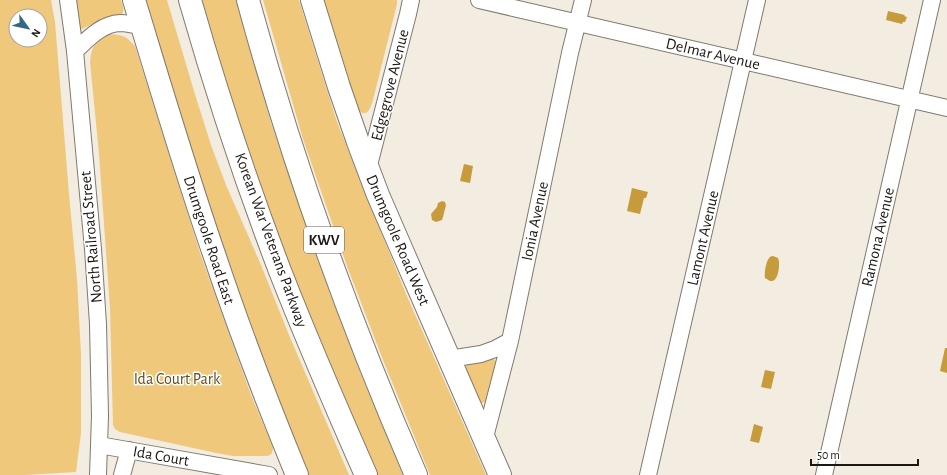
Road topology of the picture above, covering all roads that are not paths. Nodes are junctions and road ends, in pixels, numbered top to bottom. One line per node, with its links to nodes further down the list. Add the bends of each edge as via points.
1 (68, 0): 13 (street, North Railroad Street)
2 (134, 0): 12 (main road, Drumgoole Road East)
3 (190, 0): 27 (main road, Korean War Veterans Parkway, via 212,75 280,271)
4 (248, 0): 28 (main road, KWV, via 285,125 337,277)
5 (312, 0): 17 (main road, Drumgoole Road West, via 339,88)
6 (411, 0): 17 (street, Edgegrove Avenue)
7 (479, 0): 11 (street, Delmar Avenue)
8 (583, 0): 11 (street, Ionia Avenue)
9 (757, 0): 14 (street, Lamont Avenue)
10 (932, 0): 15 (street, Ramona Avenue)
11 (577, 23): 14 (street, Delmar Avenue); 18 (street, Ionia Avenue)
12 (142, 27): 13 (street, via 120,23 107,26 93,34); 26 (main road, Drumgoole Road East, via 226,290)
13 (75, 51): 21 (street, North Railroad Street, via 98,324)
14 (743, 62): 15 (street, Delmar Avenue); 30 (street, Lamont Avenue)
15 (909, 100): 16 (street, Delmar Avenue); 31 (street, Ramona Avenue)
16 (947, 108)
17 (368, 169): 19 (main road, Drumgoole Road West)
18 (510, 341): 19 (street, via 481,354); 20 (street, Ionia Avenue)
19 (449, 358): 20 (main road, Drumgoole Road West)
20 (484, 441): 29 (main road, Drumgoole Road West)
21 (99, 445): 22 (street, Ida Court); 23 (street, North Railroad Street)
22 (129, 450): 24 (street); 25 (street, Ida Court)
23 (98, 475)
24 (122, 475)
25 (269, 475)
26 (297, 475)
27 (366, 475)
28 (416, 475)
29 (500, 475)
30 (648, 475)
31 (824, 475)

